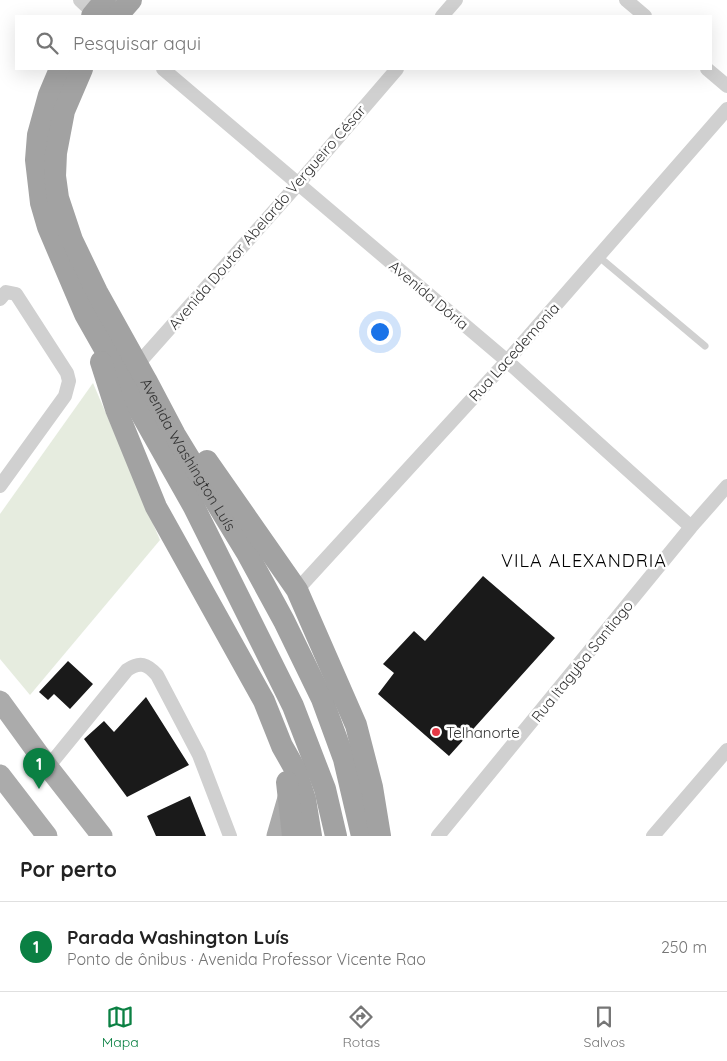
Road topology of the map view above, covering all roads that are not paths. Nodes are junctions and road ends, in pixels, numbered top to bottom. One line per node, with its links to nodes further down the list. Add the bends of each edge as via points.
1 (131, 0): 4 (highway)
2 (456, 0): 5 (street)
3 (626, 0): 6 (street)
4 (118, 15)
5 (443, 15)
6 (644, 15)
7 (60, 70): 17 (highway, Avenida Washington Luís, via 38,135 38,182 48,227)
8 (81, 70): 20 (highway, Avenida Washington Luís, via 64,111 56,153 58,198 72,240 96,292)
9 (164, 70): 14 (street, Avenida Dória)
10 (396, 70): 14 (street, Avenida Doutor Abelardo Vergueiro César)
11 (708, 70): 12 (street)
12 (727, 86)
13 (727, 109): 15 (street, Rua Lacedemonia)
14 (298, 184): 19 (street, Avenida Dória); 20 (street, Avenida Doutor Abelardo Vergueiro César)
15 (598, 256): 18 (lane); 19 (street, Rua Lacedemonia)
16 (0, 300): 21 (street, via 6,292 16,294 69,381 65,396)
17 (85, 314): 26 (highway, via 116,409 156,507 264,701); 37 (highway, Avenida Washington Luís, via 194,507 293,706 325,789)
18 (705, 346)
19 (507, 361): 23 (street, Avenida Dória); 24 (street, Rua Lacedemonia)
20 (142, 372): 24 (highway); 38 (highway, Avenida Washington Luís, via 175,436 247,553 322,699 344,759)
21 (0, 486)
22 (727, 486): 23 (street, Rua Itagyba Santiago)
23 (691, 527): 40 (street, Rua Itagyba Santiago)
24 (297, 590): 39 (highway, via 356,725 372,786)
25 (0, 702): 28 (main road)
26 (282, 746): 30 (highway); 36 (highway, via 295,769)
27 (727, 750): 41 (street)
28 (48, 767): 32 (main road); 33 (street, via 127,670 133,665 150,667 199,755)
29 (0, 775): 31 (main road)
30 (289, 793): 34 (main road); 35 (highway)
31 (47, 836)
32 (102, 836)
33 (230, 836)
34 (277, 836)
35 (293, 836)
36 (311, 836)
37 (336, 836)
38 (362, 836)
39 (380, 836)
40 (438, 836)
41 (652, 836)

